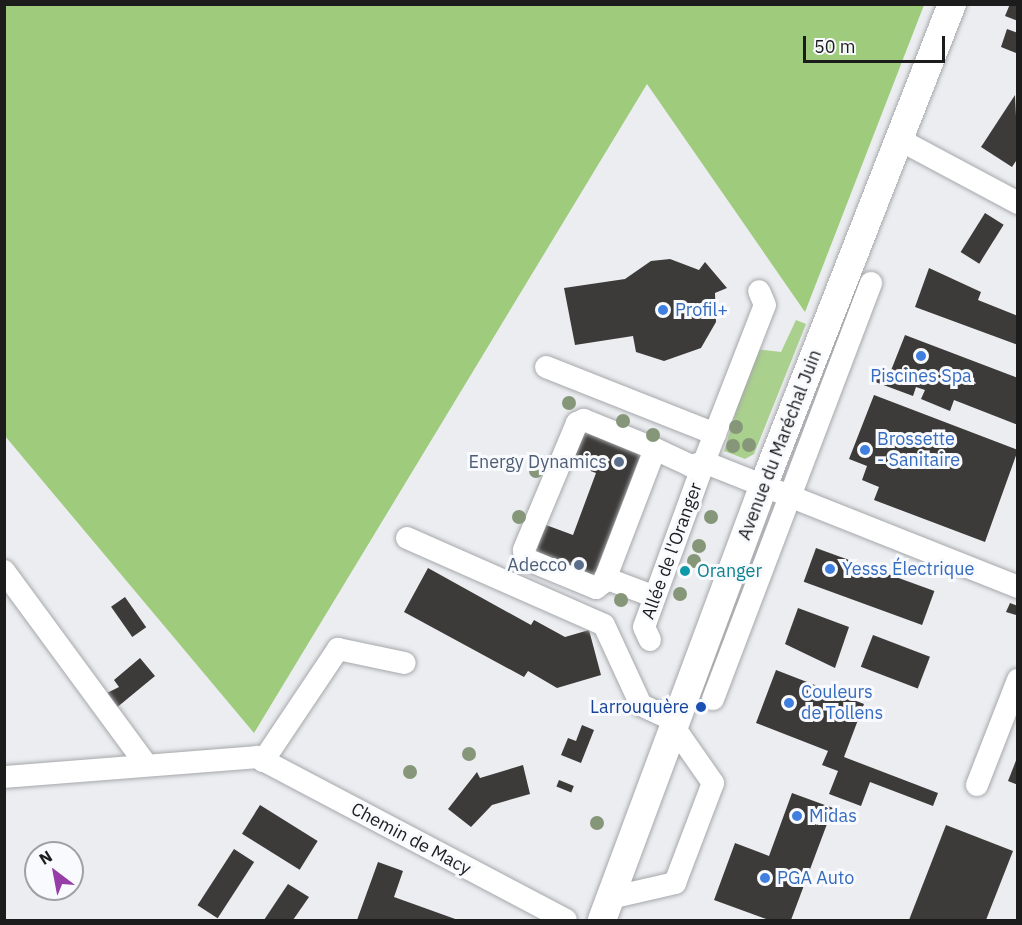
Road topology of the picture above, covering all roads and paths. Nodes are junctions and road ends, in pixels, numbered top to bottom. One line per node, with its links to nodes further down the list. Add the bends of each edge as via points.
1 (952, 4): 2 (main road, Avenue du Maréchal Juin)
2 (900, 140): 3 (street); 10 (main road, Avenue du Maréchal Juin)
3 (1017, 204)
4 (871, 283): 11 (street)
5 (759, 291): 7 (street, Allée de l'Oranger, via 765,305)
6 (546, 367): 7 (street)
7 (715, 434): 9 (street, Allée de l'Oranger)
8 (655, 449): 9 (street, via 691,466); 14 (street); 14 (street, via 584,420 577,423 524,550 529,561 596,588)
9 (704, 462): 10 (street, Allée de l'Oranger); 16 (street, Allée de l'Oranger)
10 (764, 484): 11 (street, Allée de l'Oranger); 21 (main road, Avenue du Maréchal Juin)
11 (791, 495): 15 (street, Allée de l'Oranger); 20 (street)
12 (407, 538): 21 (street, via 604,625 641,705)
13 (4, 571): 23 (street)
14 (605, 578): 16 (street)
15 (1017, 587)
16 (655, 597): 17 (street, Allée de l'Oranger, via 644,627)
17 (650, 640)
18 (405, 663): 22 (street, via 338,649)
19 (1017, 680): 25 (street)
20 (713, 699)
21 (675, 724): 26 (main road, Avenue du Maréchal Juin); 26 (street, via 713,783 675,884)
22 (260, 759): 23 (street); 27 (street, Chemin de Macy)
23 (146, 764): 24 (street)
24 (7, 773)
25 (977, 785)
26 (606, 909)
27 (566, 921)

